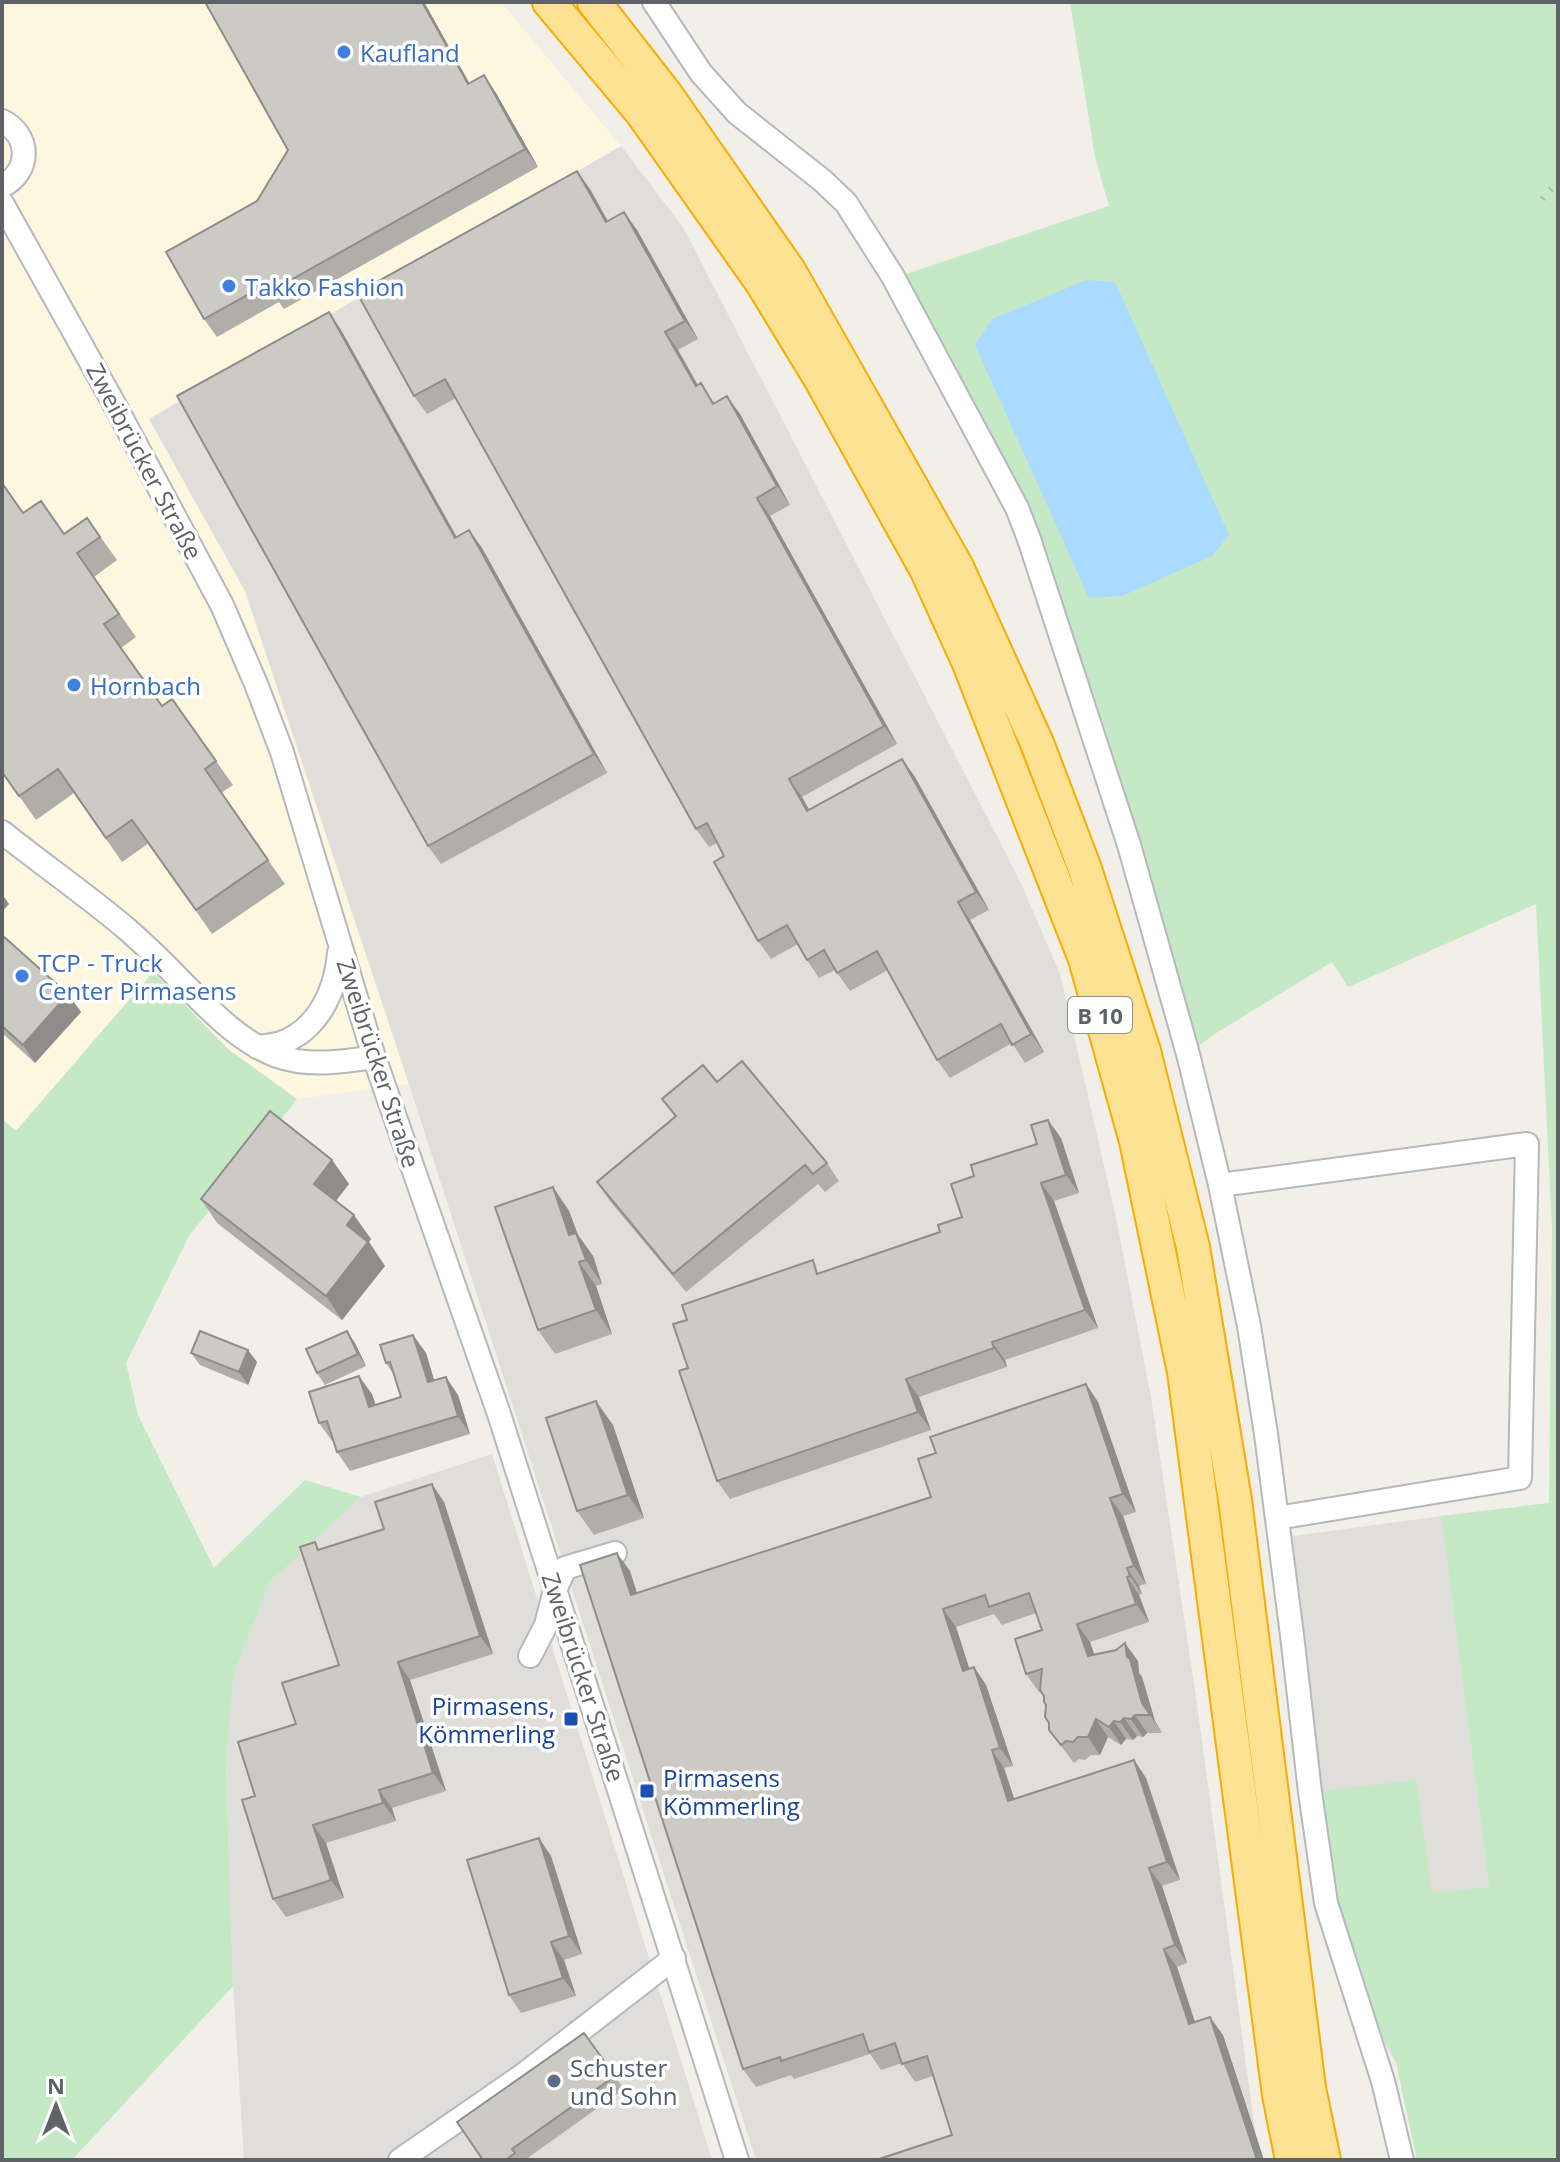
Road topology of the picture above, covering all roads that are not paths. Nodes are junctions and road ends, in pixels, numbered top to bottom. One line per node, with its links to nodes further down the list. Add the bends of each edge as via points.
1 (549, 2): 19 (highway, B 10, via 642,113 762,283 821,380 927,571 968,661 1085,959 1136,1141 1184,1372 1279,2095)
2 (594, 2): 20 (highway, B 10, via 790,272 957,567 1037,743 1085,869 1144,1051 1193,1247 1235,1500 1309,2088)
3 (654, 2): 11 (street, via 701,73 737,113 846,203 892,275 1017,508 1129,845)
4 (2, 121): 5 (street, via 22,140 24,160)
5 (2, 186)
6 (2, 203): 8 (street, Zweibrücker Straße, via 222,605 282,752)
7 (2, 832): 9 (street, via 126,929 235,1033)
8 (339, 943): 9 (street, via 334,983 322,1010 295,1036); 10 (street, Zweibrücker Straße)
9 (257, 1047): 10 (street, via 307,1062)
10 (374, 1057): 14 (street, Zweibrücker Straße)
11 (1220, 1185): 12 (street, via 1249,1326); 12 (street, via 1527,1144 1520,1478)
12 (1277, 1518): 21 (street, via 1326,1903 1383,2081)
13 (615, 1553): 14 (street, via 565,1568)
14 (555, 1590): 15 (street); 16 (street, Zweibrücker Straße)
15 (530, 1656)
16 (674, 1958): 17 (street, via 523,2075); 18 (street, Zweibrücker Straße)
17 (400, 2160)
18 (737, 2160)
19 (1292, 2160)
20 (1324, 2160)
21 (1402, 2160)

